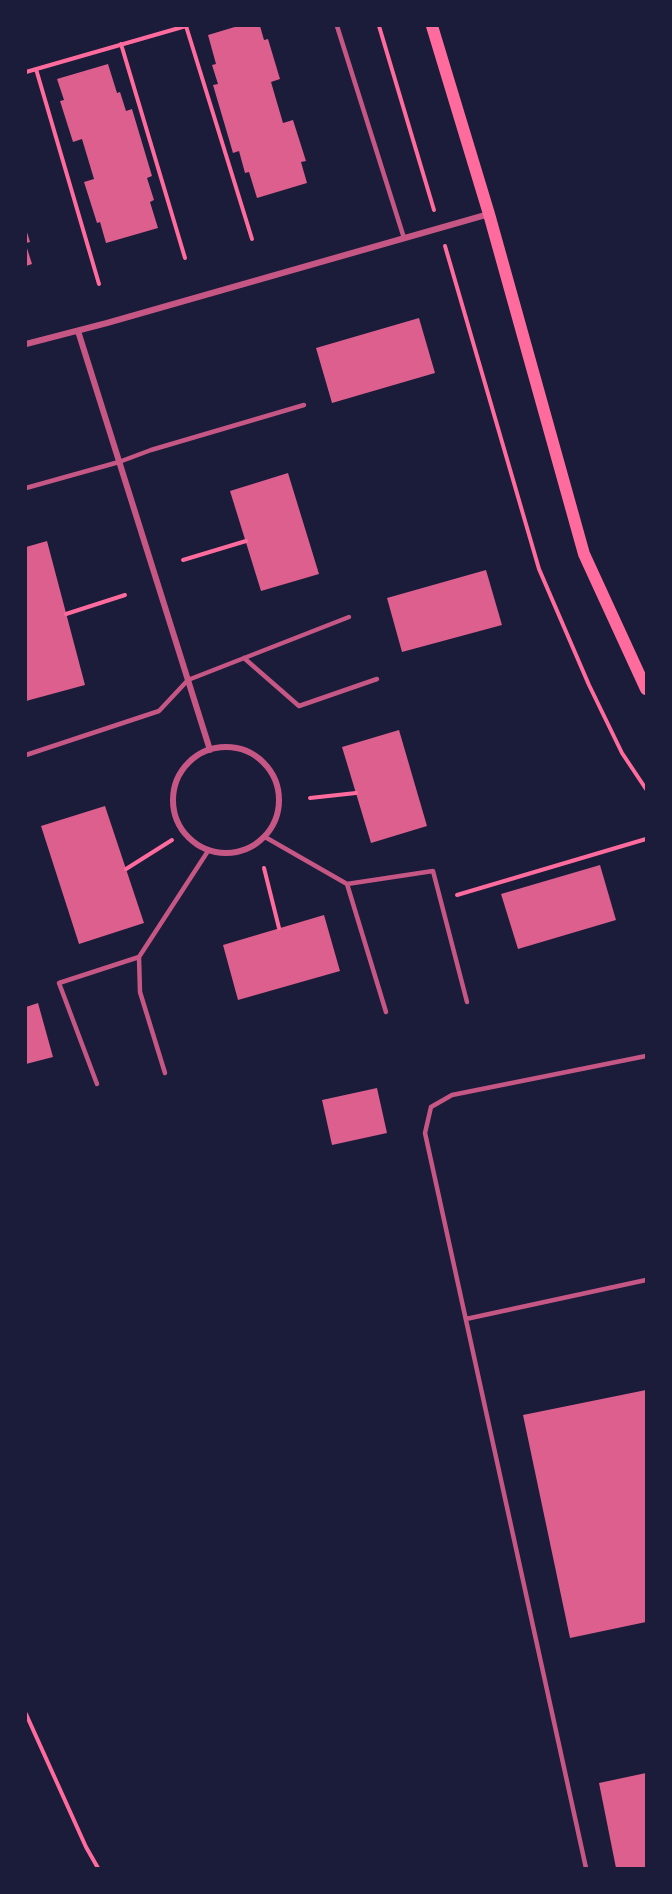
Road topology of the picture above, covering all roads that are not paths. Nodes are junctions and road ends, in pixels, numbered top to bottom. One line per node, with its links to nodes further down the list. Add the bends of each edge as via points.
1 (337, 26): 4 (lane)
2 (432, 26): 3 (main road)
3 (489, 214): 4 (street); 14 (main road, via 584,554)
4 (404, 238): 5 (street)
5 (78, 331): 6 (street); 8 (street)
6 (26, 344)
7 (304, 405): 8 (lane)
8 (119, 462): 9 (lane); 13 (street)
9 (26, 488)
10 (349, 616): 11 (lane)
11 (244, 658): 12 (lane, via 299,706); 13 (lane)
12 (377, 679)
13 (188, 680): 15 (street); 16 (lane, via 159,711)
14 (646, 689)
15 (210, 750): 17 (street, via 242,750 258,758 276,781 279,800 275,821); 18 (street, via 181,771 172,802 176,820 189,839)
16 (26, 755)
17 (265, 837): 18 (street, via 245,850 227,854); 19 (lane)
18 (208, 851): 20 (lane)
19 (347, 884): 21 (lane, via 433,871); 22 (lane)
20 (139, 957): 24 (lane, via 140,992); 25 (lane, via 59,983)
21 (467, 1002)
22 (386, 1012)
23 (646, 1056): 27 (lane, via 452,1095 430,1107 425,1133)
24 (165, 1072)
25 (97, 1084)
26 (646, 1280): 27 (lane)
27 (466, 1319): 28 (lane)
28 (586, 1869)

